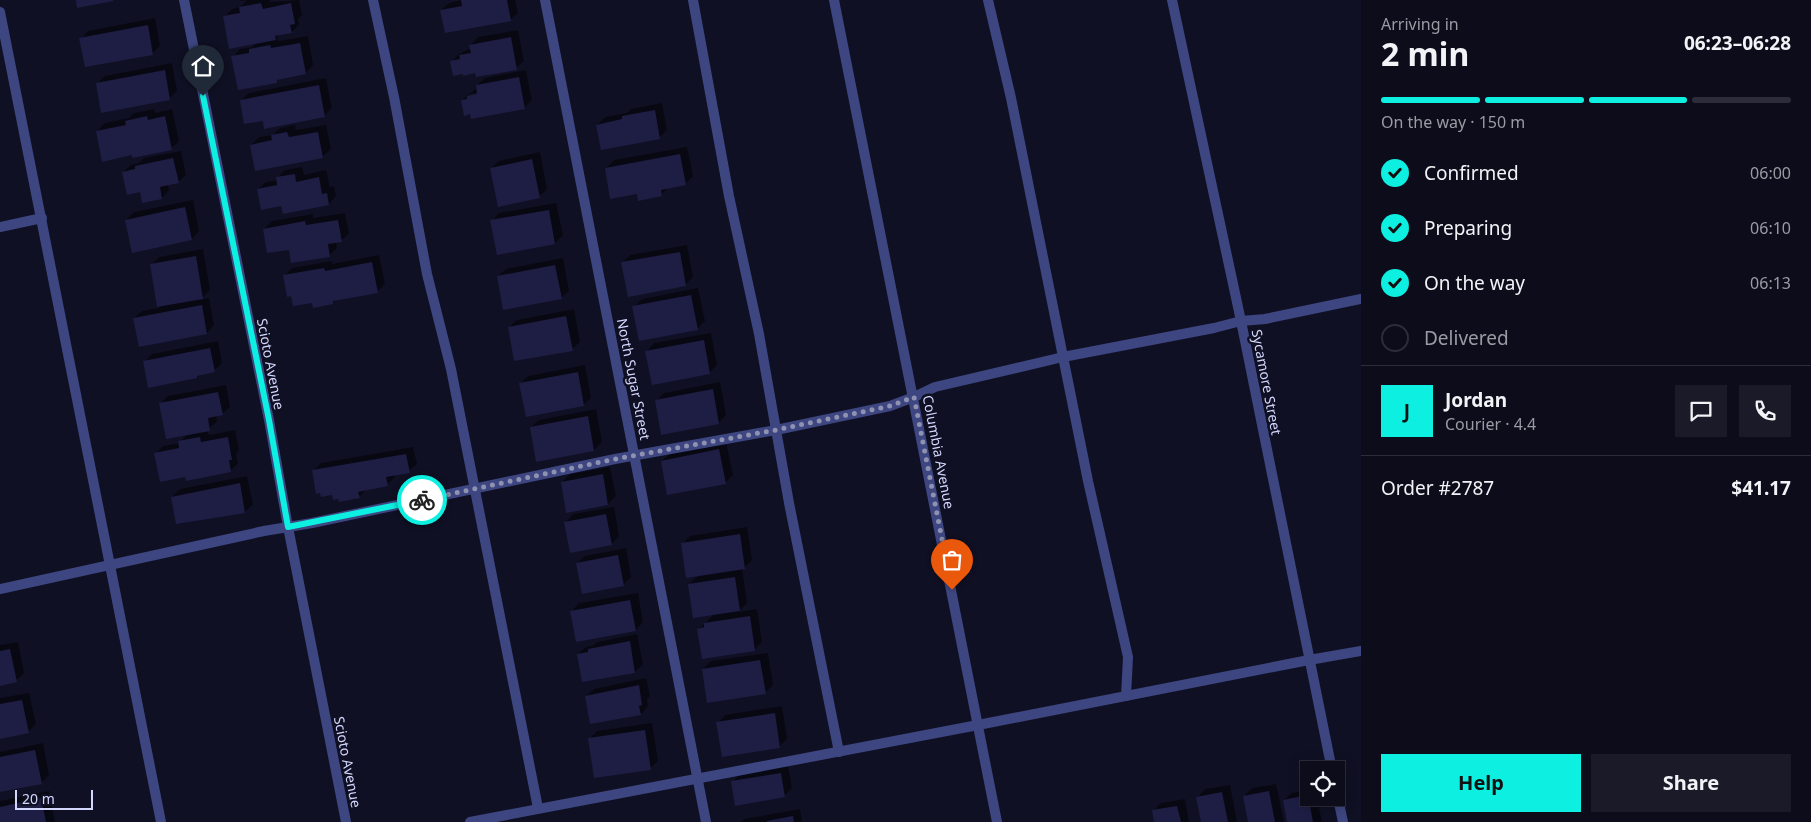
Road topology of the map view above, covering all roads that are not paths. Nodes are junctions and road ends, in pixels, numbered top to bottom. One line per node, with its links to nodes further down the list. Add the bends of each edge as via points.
1 (184, 0): 18 (street, Scioto Avenue)
2 (373, 0): 17 (street, via 427,274 451,370)
3 (545, 0): 16 (street, North Sugar Street)
4 (692, 0): 15 (street)
5 (834, 0): 14 (street, Columbia Avenue)
6 (988, 0): 13 (street)
7 (1172, 0): 12 (street, Sycamore Street)
8 (0, 12): 9 (street)
9 (42, 218): 10 (street); 19 (street)
10 (0, 227)
11 (1361, 299): 12 (street)
12 (1241, 321): 13 (street); 22 (street, Sycamore Street)
13 (1063, 358): 14 (street, via 935,387); 23 (street, via 1128,657)
14 (914, 397): 15 (street, via 890,406); 24 (street, Columbia Avenue)
15 (776, 430): 16 (street); 25 (street)
16 (635, 455): 17 (street); 27 (street, North Sugar Street)
17 (475, 489): 18 (street); 29 (street)
18 (288, 527): 19 (street); 31 (street, Scioto Avenue)
19 (110, 566): 20 (street); 30 (street)
20 (0, 589)
21 (1361, 651): 22 (street)
22 (1309, 660): 23 (street); 26 (street, Sycamore Street)
23 (1126, 696): 24 (street)
24 (978, 725): 25 (street); 34 (street, Columbia Avenue)
25 (839, 752): 27 (street)
26 (1330, 761)
27 (698, 778): 29 (street); 33 (street, North Sugar Street)
28 (1340, 806): 35 (street)
29 (538, 808): 32 (street)
30 (161, 822)
31 (346, 822)
32 (470, 822)
33 (706, 822)
34 (997, 822)
35 (1343, 822)

